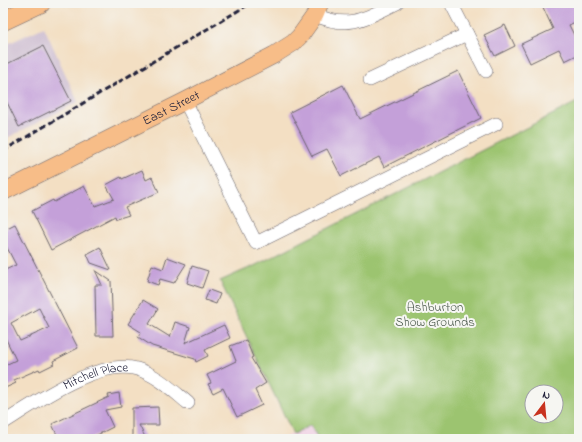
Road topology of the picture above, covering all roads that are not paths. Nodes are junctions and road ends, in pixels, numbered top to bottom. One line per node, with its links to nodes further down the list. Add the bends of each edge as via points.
1 (40, 3): 5 (highway)
2 (398, 3): 4 (street, via 372,16 349,22 328,20)
3 (451, 3): 6 (street)
4 (318, 9): 9 (main road, East Street, via 300,36 283,49)
5 (3, 21)
6 (467, 34): 7 (street); 8 (street)
7 (486, 71)
8 (370, 80)
9 (185, 101): 10 (street, via 256,243); 11 (main road, East Street)
10 (496, 124)
11 (3, 192)
12 (188, 403): 13 (street, Mitchell Place, via 159,380 135,369 121,368 99,371 79,379 41,399)
13 (3, 424)

